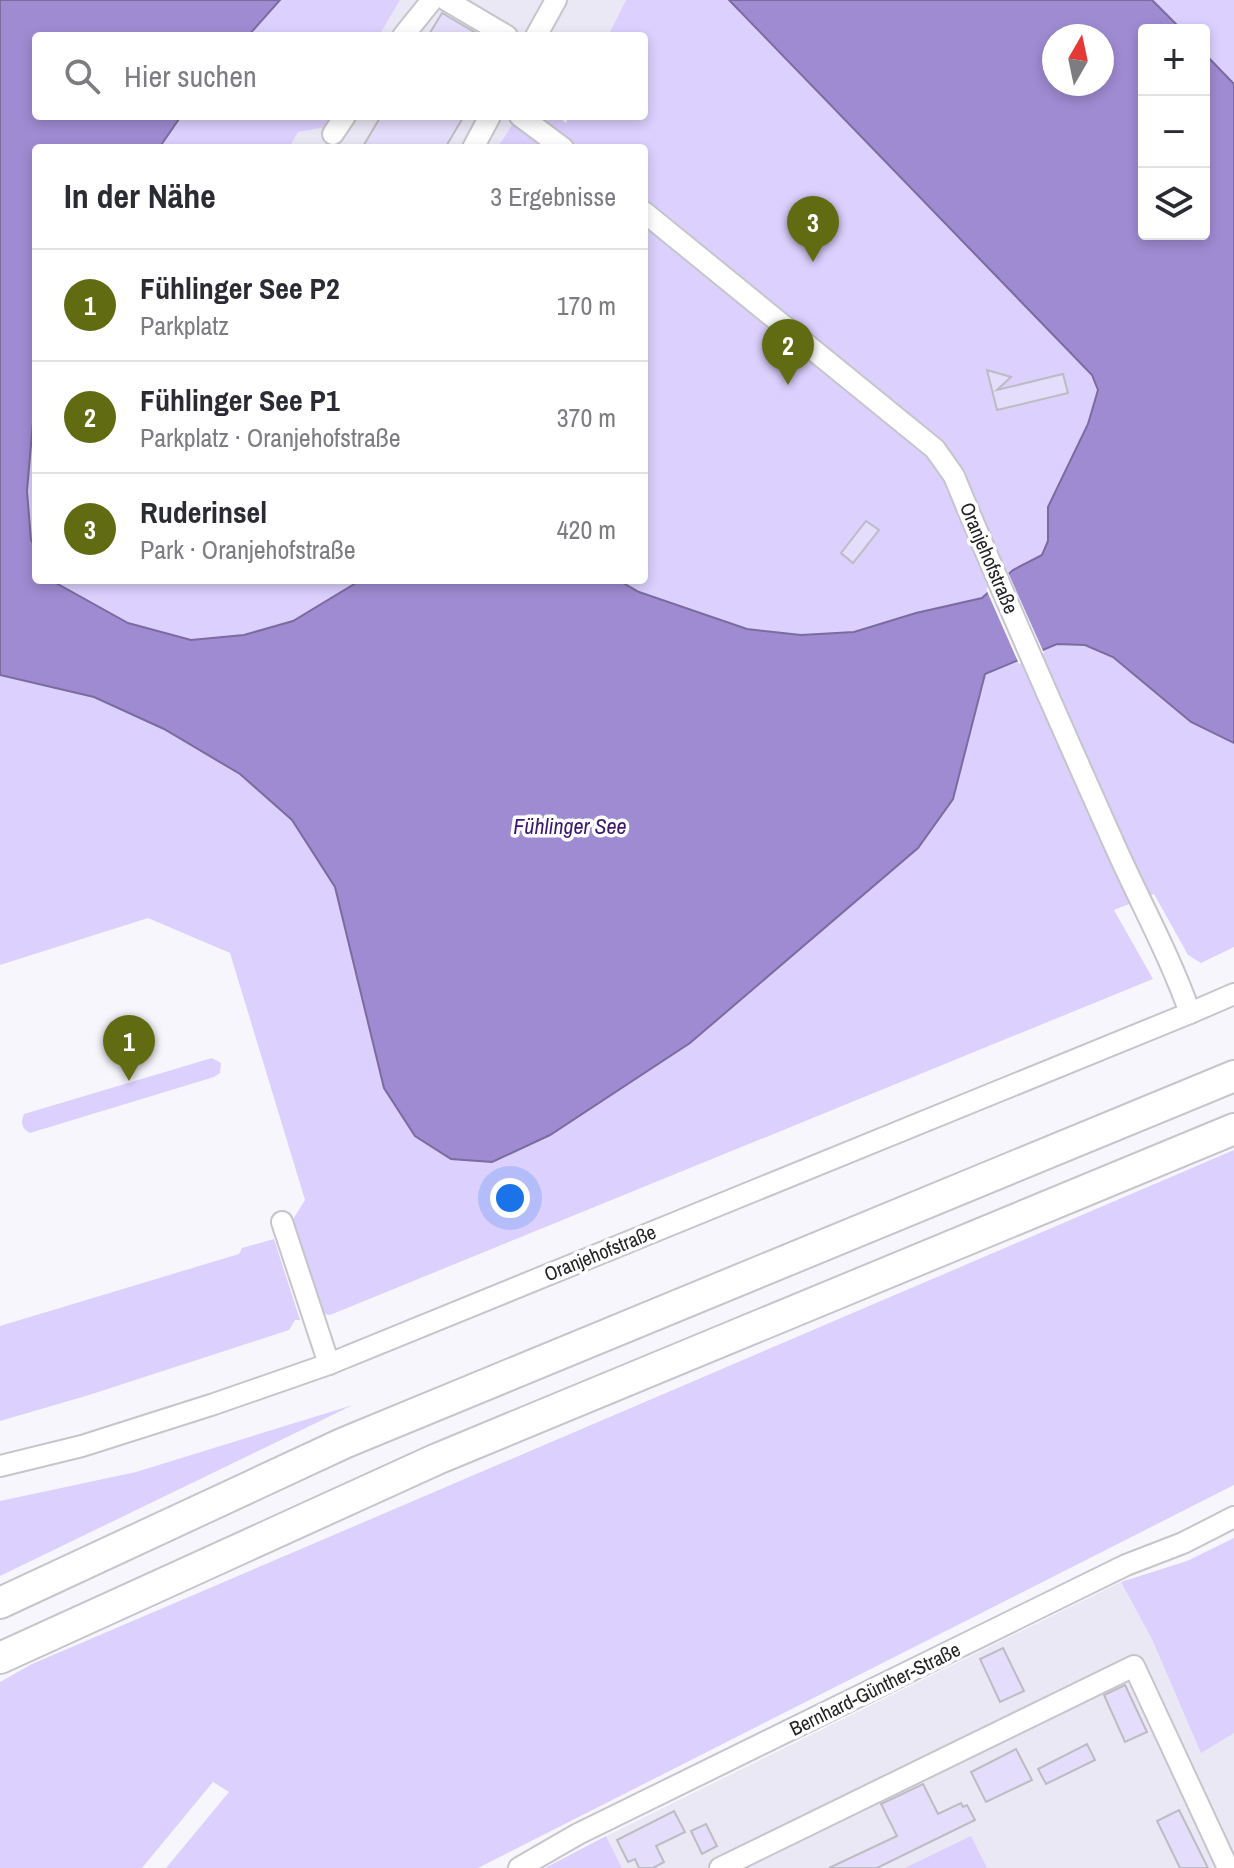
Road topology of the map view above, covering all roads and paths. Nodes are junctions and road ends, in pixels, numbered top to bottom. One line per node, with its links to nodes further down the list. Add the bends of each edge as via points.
1 (432, 0): 4 (street)
2 (556, 0): 6 (street)
3 (452, 1): 5 (street)
4 (406, 32)
5 (501, 32)
6 (538, 32)
7 (342, 120): 10 (street)
8 (488, 120): 11 (street)
9 (525, 120): 12 (street)
10 (333, 134)
11 (475, 144)
12 (558, 144)
13 (648, 215): 15 (street, Oranjehofstraße, via 935,449 954,476)
14 (1234, 994): 15 (street, Oranjehofstraße)
15 (1190, 1013): 19 (street, Oranjehofstraße)
16 (1234, 1076): 22 (highway, via 344,1443)
17 (1234, 1129): 23 (highway, via 437,1459)
18 (282, 1222): 19 (street)
19 (329, 1364): 20 (street, Oranjehofstraße, via 82,1446)
20 (0, 1466)
21 (1234, 1517): 24 (street, Bernhard-Günther-Straße, via 578,1834)
22 (0, 1603)
23 (0, 1658)
24 (519, 1868)
25 (720, 1868): 26 (street, via 1134,1666)
26 (1228, 1868)

